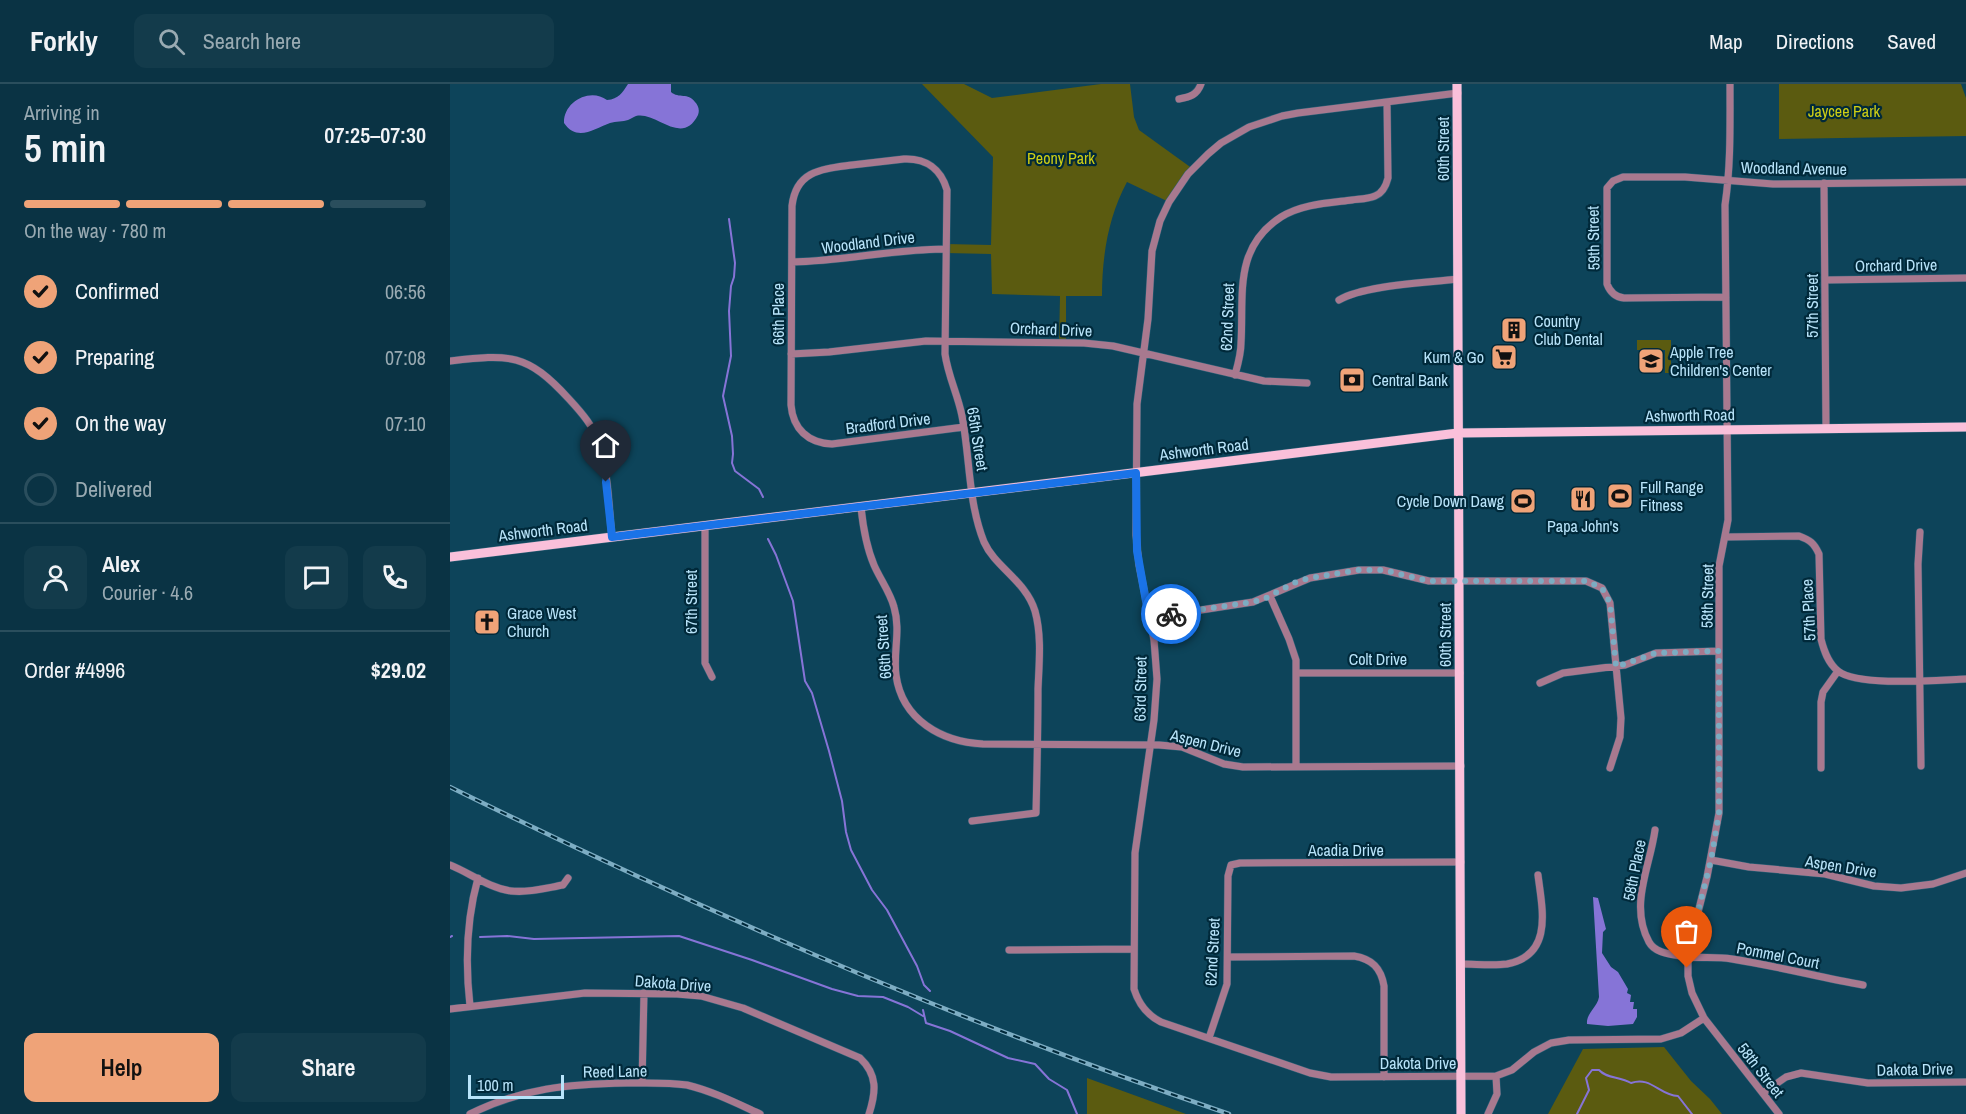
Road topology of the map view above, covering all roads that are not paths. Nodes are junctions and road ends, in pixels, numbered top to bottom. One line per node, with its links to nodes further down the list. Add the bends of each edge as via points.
1 (1201, 84): 4 (street, via 1196,93)
2 (1730, 84): 8 (street, 58th Street)
3 (1458, 89): 5 (street, 63rd Street); 14 (main road, 60th Street)
4 (1179, 99)
5 (1387, 102): 19 (street, 63rd Street, via 1273,119 1235,135 1197,164 1178,187 1155,235 1149,267); 22 (street, 62nd Street, via 1388,178 1384,189 1374,197 1290,212 1263,232 1250,252 1242,275 1241,345)
6 (904, 159): 11 (street, 65th Street, via 930,165 945,183); 12 (street, 66th Place, via 826,169 803,180 793,199)
7 (1623, 177): 8 (street, Woodland Avenue); 16 (street, 59th Street, via 1613,181 1606,194 1608,287 1614,295)
8 (1729, 180): 10 (street, Woodland Avenue); 16 (street, 58th Street, via 1725,205)
9 (1966, 182): 10 (street, Woodland Avenue)
10 (1824, 183): 15 (street, 57th Street)
11 (946, 249): 12 (street, Woodland Drive); 18 (street, 65th Street)
12 (792, 262): 20 (street, 66th Place)
13 (1966, 278): 15 (street, Orchard Drive)
14 (1458, 279): 17 (street, via 1365,291); 28 (main road, 60th Street)
15 (1826, 280): 27 (street, 57th Street)
16 (1726, 297): 26 (street, 58th Street)
17 (1339, 300)
18 (944, 340): 19 (street, Orchard Drive, via 1099,344); 20 (street, Orchard Drive); 24 (street, 65th Street, via 947,369)
19 (1144, 353): 22 (street, Orchard Drive); 30 (street, 63rd Street, via 1137,404)
20 (791, 354): 29 (street, 66th Place, via 792,413 798,428)
21 (450, 361): 35 (street, via 496,357 518,360 549,377 597,436)
22 (1235, 375): 23 (street, Orchard Drive, via 1275,383)
23 (1307, 383)
24 (964, 427): 29 (street, Bradford Drive, via 832,444); 31 (street, 65th Street)
25 (1966, 427): 27 (main road, Ashworth Road)
26 (1726, 429): 27 (main road, Ashworth Road); 28 (main road, Ashworth Road); 36 (street, 58th Street)
27 (1826, 429)
28 (1458, 433): 30 (main road, Ashworth Road); 38 (main road, 60th Street)
29 (815, 441)
30 (1136, 473): 31 (main road, Ashworth Road); 40 (street, 63rd Street, via 1137,551)
31 (972, 493): 32 (main road, Ashworth Road); 51 (street, 65th Street, via 986,545 1030,598 1036,614)
32 (861, 507): 33 (main road, Ashworth Road); 50 (street, 66th Street, via 866,545 896,615 896,677 903,698 922,723)
33 (705, 526): 35 (main road, Ashworth Road); 46 (street, 67th Street, via 705,663)
34 (1920, 532): 48 (street)
35 (612, 537): 37 (main road, Ashworth Road)
36 (1725, 537): 41 (street, 58th Street, via 1719,566); 43 (street, 57th Place, via 1799,536 1818,550 1821,639)
37 (450, 557)
38 (1460, 582): 39 (street, via 1359,570 1310,578); 42 (street, via 1586,581 1602,588 1610,603); 44 (main road, 60th Street)
39 (1270, 596): 40 (street); 45 (street, via 1293,648)
40 (1149, 618): 52 (street, 63rd Street, via 1157,679)
41 (1719, 651): 42 (street, via 1656,653); 60 (street, 58th Street, via 1719,797)
42 (1616, 667): 49 (street, via 1563,673); 56 (street, via 1620,737)
43 (1838, 671): 48 (street, via 1863,680); 57 (street, via 1823,692 1821,702)
44 (1460, 672): 45 (street, Colt Drive); 53 (main road, 60th Street)
45 (1296, 673): 55 (street)
46 (711, 677)
47 (1966, 679): 48 (street)
48 (1920, 680): 54 (street)
49 (1540, 683)
50 (945, 737): 51 (street, Aspen Drive, via 965,743)
51 (1037, 744): 52 (street, Aspen Drive); 58 (street, 65th Street, via 1036,813)
52 (1151, 745): 55 (street, Aspen Drive, via 1182,747 1224,764 1243,767); 68 (street, 63rd Street, via 1136,853)
53 (1461, 766): 55 (street, Aspen Drive); 61 (main road, 60th Street)
54 (1920, 766)
55 (1296, 767)
56 (1610, 768)
57 (1821, 768)
58 (972, 820)
59 (1655, 830): 71 (street, 58th Place, via 1641,893 1644,928 1650,944 1663,953)
60 (1711, 860): 64 (street, Aspen Drive, via 1901,888 1932,884); 71 (street, 58th Street)
61 (1461, 862): 63 (street, Acadia Drive); 72 (main road, 60th Street)
62 (450, 865): 66 (street)
63 (1231, 865): 70 (street, 62nd Street)
64 (1966, 873)
65 (1538, 874): 72 (street, via 1543,923 1535,946 1522,958 1507,964)
66 (478, 878): 67 (street, via 501,889 519,891 563,885); 76 (street, via 466,947)
67 (568, 878)
68 (1134, 949): 69 (street); 75 (street, 63rd Street)
69 (1008, 950)
70 (1228, 957): 79 (street, 62nd Street, via 1227,984); 81 (street, via 1354,956 1371,962 1383,978)
71 (1688, 957): 73 (street, Pommel Court, via 1730,958); 78 (street, 58th Street, via 1692,993)
72 (1461, 964): 82 (main road, 60th Street)
73 (1863, 985)
74 (644, 993): 76 (street, Dakota Drive, via 585,993); 84 (street); 88 (street, Dakota Drive, via 701,996 732,1004 854,1054 873,1077 875,1094)
75 (1137, 996): 79 (street, Dakota Drive, via 1154,1018)
76 (470, 1006): 77 (street, Dakota Drive)
77 (450, 1008)
78 (1704, 1018): 80 (street, Dakota Drive, via 1681,1033 1661,1039 1551,1043 1512,1070); 85 (street, 58th Street)
79 (1209, 1038): 81 (street, Dakota Drive, via 1320,1076)
80 (1496, 1076): 82 (street, Dakota Drive); 90 (street, via 1497,1094)
81 (1384, 1077): 82 (street, Dakota Drive)
82 (1461, 1077): 89 (main road, 60th Street)
83 (1966, 1082): 85 (street, Dakota Drive, via 1868,1083 1801,1073 1786,1077)
84 (642, 1083): 86 (street, Reed Lane, via 552,1087 503,1099); 87 (street, Reed Lane, via 693,1087)
85 (1763, 1093): 91 (street, 58th Street)
86 (470, 1114)
87 (760, 1114)
88 (869, 1114)
89 (1461, 1114)
90 (1488, 1114)
91 (1779, 1114)

